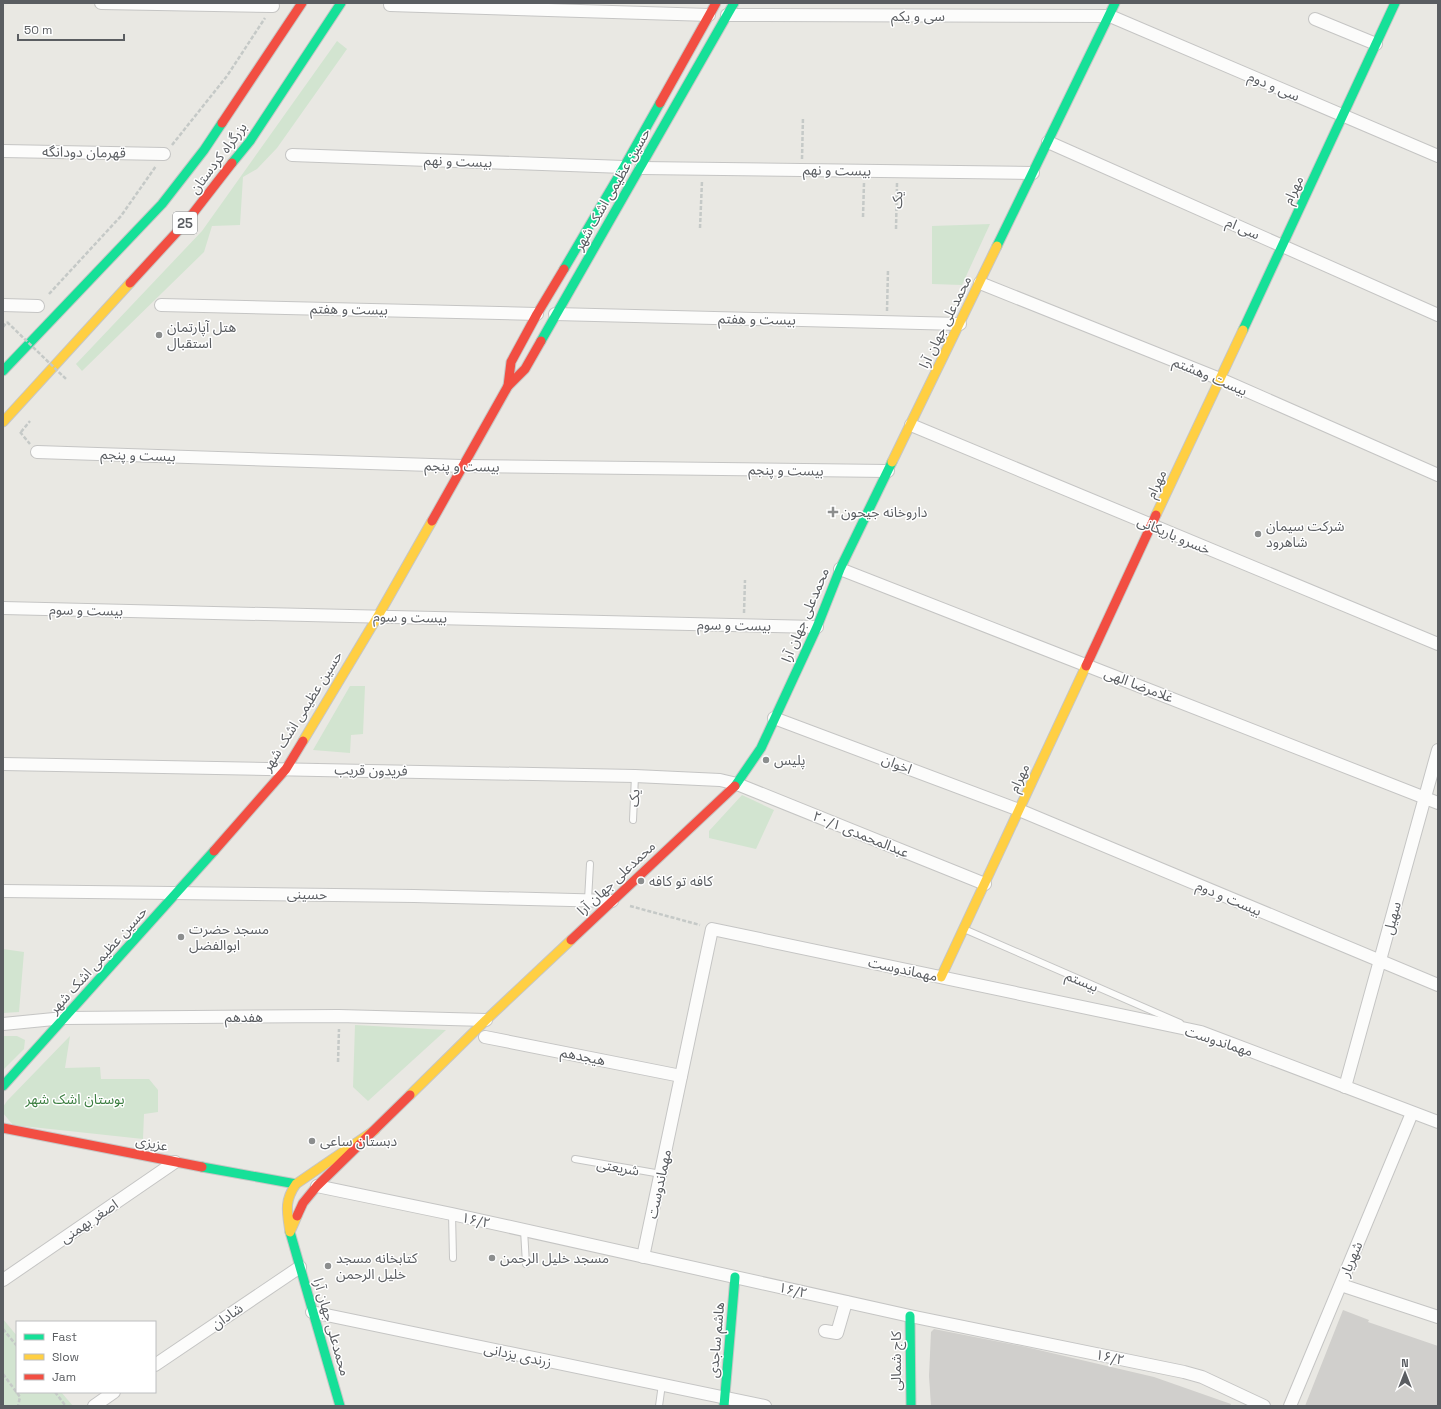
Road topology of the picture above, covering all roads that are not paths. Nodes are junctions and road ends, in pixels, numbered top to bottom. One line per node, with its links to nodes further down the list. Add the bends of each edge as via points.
1 (101, 3): 9 (street)
2 (302, 3): 33 (main road, بزرگراه کردستان / 25, via 204,150 162,204)
3 (341, 3): 36 (main road, بزرگراه کردستان / 25, via 250,141 187,221)
4 (716, 3): 10 (main road, حسین عظیمی اشک شهر)
5 (734, 3): 11 (main road, حسین عظیمی اشک شهر)
6 (1115, 3): 12 (main road, محمدعلی جهان آرا)
7 (1395, 3): 14 (main road, مهرام)
8 (390, 5): 10 (street)
9 (273, 6)
10 (709, 15): 11 (main road); 21 (main road, حسین عظیمی اشک شهر)
11 (727, 15): 12 (street, سی و یکم); 22 (main road, حسین عظیمی اشک شهر)
12 (1110, 16): 15 (street, سی و دوم); 16 (main road, محمدعلی جهان آرا)
13 (1315, 19): 14 (street)
14 (1376, 44): 15 (main road, مهرام)
15 (1343, 115): 20 (street, سی و دوم); 24 (main road, مهرام)
16 (1048, 142): 23 (main road, محمدعلی جهان آرا); 24 (street, سی ام)
17 (3, 151): 18 (street, قهرمان دودانگه)
18 (164, 154)
19 (292, 155): 21 (street, بیست و نهم)
20 (1438, 156)
21 (624, 167): 22 (main road); 29 (main road, حسین عظیمی اشک شهر)
22 (641, 168): 23 (street, بیست و نهم); 30 (main road, حسین عظیمی اشک شهر)
23 (1033, 173): 25 (main road, محمدعلی جهان آرا)
24 (1282, 246): 31 (street, سی ام); 34 (main road, مهرام)
25 (980, 282): 32 (main road, محمدعلی جهان آرا); 34 (street, بیست وهشتم)
26 (3, 305): 28 (street)
27 (161, 305): 29 (street, بیست و هفتم)
28 (38, 306)
29 (537, 314): 30 (main road); 35 (main road, حسین عظیمی اشک شهر, via 511,362)
30 (555, 314): 32 (street, بیست و هفتم); 35 (main road, حسین عظیمی اشک شهر, via 525,369)
31 (1438, 315)
32 (960, 324): 37 (main road, محمدعلی جهان آرا)
33 (3, 371)
34 (1220, 379): 41 (street, بیست وهشتم); 42 (main road, مهرام)
35 (508, 386): 39 (main road, حسین عظیمی اشک شهر)
36 (6, 419)
37 (911, 425): 40 (main road, محمدعلی جهان آرا); 42 (street, خسرو باریکانی)
38 (36, 452): 39 (street, بیست و پنجم)
39 (462, 466): 40 (street, بیست و پنجم); 45 (main road, حسین عظیمی اشک شهر)
40 (888, 471): 43 (main road, محمدعلی جهان آرا)
41 (1438, 475)
42 (1152, 525): 47 (street, خسرو باریکانی); 48 (main road, مهرام)
43 (840, 569): 46 (main road, محمدعلی جهان آرا); 48 (street, غلامرضا الهی)
44 (3, 608): 45 (street, بیست و سوم)
45 (378, 616): 46 (street, بیست و سوم); 52 (main road, حسین عظیمی اشک شهر)
46 (817, 627): 49 (main road, محمدعلی جهان آرا)
47 (1438, 644)
48 (1087, 665): 55 (street, غلامرضا الهی); 57 (main road, مهرام)
49 (774, 718): 54 (main road, محمدعلی جهان آرا, via 761,748); 57 (street, اخوان)
50 (1438, 750): 55 (street, سهیل)
51 (3, 764): 52 (street, فریدون قریب)
52 (286, 769): 53 (street, فریدون قریب); 62 (main road, حسین عظیمی اشک شهر)
53 (635, 776): 54 (street, فریدون قریب, via 720,780); 58 (lane, یک)
54 (738, 784): 60 (street, عبدالمحمدی ۲۰/۱); 64 (main road, محمدعلی جهان آرا)
55 (1425, 797): 56 (street, غلامرضا الهی); 66 (street, سهیل)
56 (1438, 803)
57 (1019, 810): 60 (main road, مهرام); 66 (street, بیست و دوم)
58 (633, 820)
59 (590, 864): 63 (lane)
60 (985, 884): 65 (main road, مهرام)
61 (3, 890): 62 (street, حسینی)
62 (178, 893): 63 (street, حسینی); 69 (main road, حسین عظیمی اشک شهر)
63 (588, 900): 64 (street, حسینی)
64 (612, 901): 70 (main road, محمدعلی جهان آرا)
65 (964, 929): 67 (main road, مهرام); 72 (lane, بیستم)
66 (1380, 961): 68 (street, بیست و دوم); 76 (street, سهیل)
67 (941, 977): 72 (street, مهماندوست); 74 (street, مهماندوست, via 712,929)
68 (1438, 985)
69 (64, 1018): 70 (street, هفدهم, via 339,1016); 71 (street, هفدهم); 75 (main road, حسین عظیمی اشک شهر)
70 (486, 1020): 80 (main road, محمدعلی جهان آرا)
71 (3, 1024)
72 (1201, 1032): 76 (street, مهماندوست)
73 (485, 1037): 74 (street, هیجدهم)
74 (681, 1076): 83 (street, مهماندوست)
75 (3, 1086)
76 (1345, 1087): 77 (street, مهماندوست)
77 (1412, 1113): 78 (street); 95 (street, شهریار)
78 (1438, 1122)
79 (3, 1128): 82 (main road, عزیزی)
80 (375, 1130): 84 (main road); 85 (main road)
81 (575, 1160): 83 (lane, شریعتی)
82 (175, 1162): 84 (main road, عزیزی); 94 (street, اصغر بهمنی)
83 (661, 1174): 89 (street, مهماندوست)
84 (296, 1184): 88 (main road, محمدعلی جهان آرا, via 287,1200)
85 (316, 1186): 86 (street, ۱۶/۲); 88 (main road, via 303,1203)
86 (452, 1214): 87 (street, ۱۶/۲); 90 (lane)
87 (524, 1230): 89 (street, ۱۶/۲); 91 (lane)
88 (290, 1232): 92 (main road, محمدعلی جهان آرا)
89 (643, 1257): 93 (street, ۱۶/۲)
90 (453, 1258)
91 (526, 1264)
92 (300, 1267): 97 (main road, محمدعلی جهان آرا); 101 (street, شادان)
93 (735, 1277): 96 (street, ۱۶/۲); 104 (main road, هاشم ساجدی)
94 (3, 1280)
95 (1341, 1285): 99 (street); 111 (street, شهریار)
96 (846, 1302): 98 (street, ۱۶/۲); 100 (street, via 836,1333)
97 (312, 1312): 102 (street, زرندی یزدانی); 106 (main road, محمدعلی جهان آرا)
98 (910, 1316): 109 (main road, کاج شمالی); 110 (street, ۱۶/۲, via 1184,1372 1202,1377)
99 (1438, 1317)
100 (825, 1331)
101 (156, 1364)
102 (662, 1384): 104 (street, زرندی یزدانی); 107 (lane)
103 (113, 1393): 105 (street)
104 (724, 1402): 108 (street, زرندی یزدانی)
105 (94, 1406)
106 (340, 1406)
107 (659, 1406)
108 (765, 1406)
109 (911, 1406)
110 (1264, 1406)
111 (1290, 1406)

